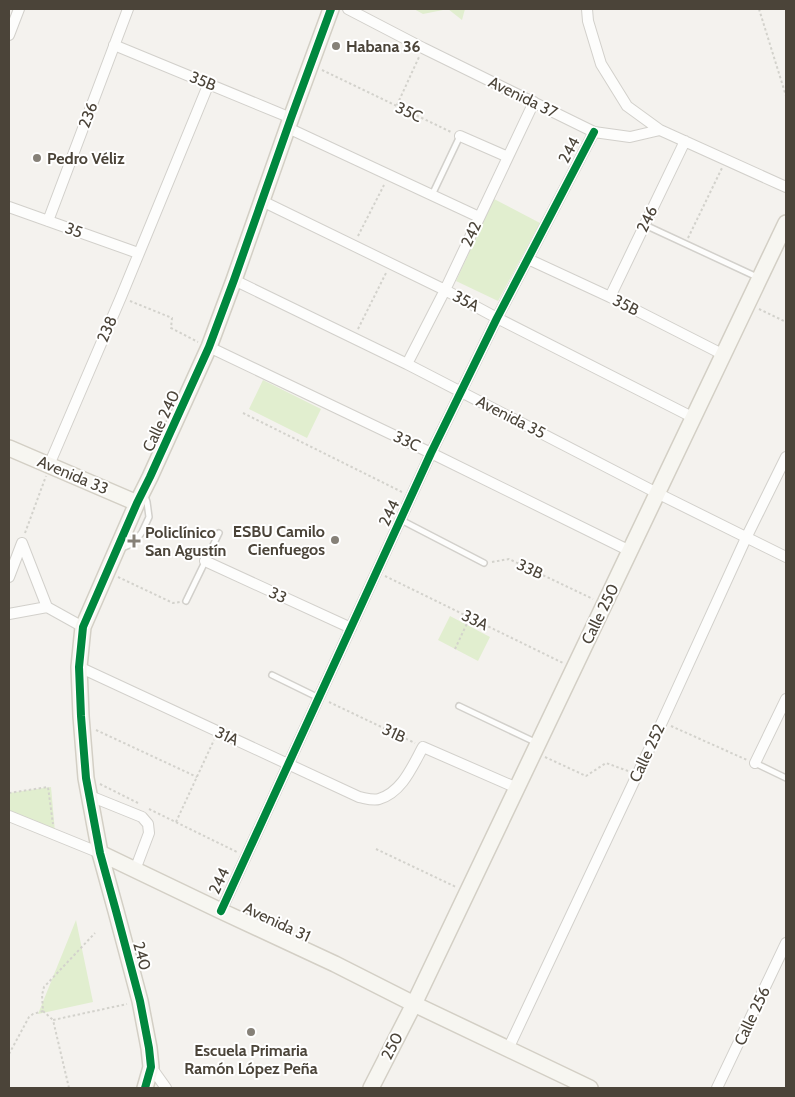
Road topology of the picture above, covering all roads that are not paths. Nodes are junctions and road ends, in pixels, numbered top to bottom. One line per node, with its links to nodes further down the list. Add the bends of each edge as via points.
1 (19, 9): 6 (street)
2 (128, 9): 7 (street, 236)
3 (331, 9): 10 (street, Calle 240)
4 (348, 9): 9 (street, Avenida 37)
5 (587, 9): 11 (street, via 601,64 627,106)
6 (9, 35)
7 (114, 45): 8 (street, 35B); 21 (street, 236)
8 (209, 84): 10 (street, 35B); 24 (street, 238)
9 (534, 102): 12 (street, Avenida 37); 15 (street, 242)
10 (289, 123): 17 (street, 35B); 18 (street, Calle 240)
11 (660, 130): 12 (street, Avenida 37, via 630,137); 14 (street)
12 (594, 132): 25 (street, 244)
13 (460, 136): 15 (street); 17 (lane)
14 (685, 142): 16 (street); 23 (street, 246)
15 (508, 157): 20 (street, 242)
16 (786, 187)
17 (432, 195): 20 (street, 35B)
18 (262, 201): 27 (street, Calle 240); 28 (street, 35A)
19 (9, 207): 21 (street, 35)
20 (479, 217): 28 (street, 242)
21 (48, 221): 24 (street, 35)
22 (786, 223): 26 (street, Calle 250)
23 (645, 225): 26 (lane); 29 (street, 246)
24 (138, 253): 39 (street, 238)
25 (528, 259): 29 (street, 35B); 30 (street, 244)
26 (760, 278): 32 (street, Calle 250)
27 (234, 280): 31 (street, Calle 240); 33 (street, Avenida 35)
28 (445, 290): 30 (street, 35A); 33 (street, 242)
29 (610, 297): 32 (street, 35B)
30 (497, 318): 34 (street, 244); 35 (street, 35A)
31 (210, 347): 37 (street, 33C); 41 (street, Calle 240)
32 (724, 355): 35 (street, Calle 250)
33 (407, 364): 34 (street, Avenida 35)
34 (462, 392): 37 (street, 244); 40 (street, Avenida 35)
35 (694, 418): 40 (street, Calle 250)
36 (9, 448): 39 (street, Avenida 33)
37 (431, 453): 42 (street, 244); 45 (street, 33C)
38 (786, 456): 44 (street, Calle 252)
39 (49, 466): 41 (street, Avenida 33)
40 (657, 493): 44 (street, Avenida 35); 45 (street, Calle 250)
41 (140, 496): 53 (street, Calle 240)
42 (401, 520): 48 (lane); 54 (street, 244)
43 (219, 533): 47 (lane)
44 (746, 538): 46 (street, Avenida 35); 73 (street, Calle 252)
45 (630, 551): 60 (street, Calle 250)
46 (786, 557)
47 (205, 562): 50 (lane); 54 (street, 33)
48 (484, 563)
49 (9, 576): 51 (street, via 22,543)
50 (186, 601)
51 (46, 607): 52 (street); 53 (street)
52 (9, 614)
53 (83, 627): 55 (street, Calle 240)
54 (351, 628): 57 (street, 244)
55 (79, 667): 62 (street, 31A); 65 (street, Calle 240)
56 (272, 675): 57 (lane)
57 (320, 698): 62 (street, 244)
58 (786, 699): 61 (street)
59 (459, 706): 60 (lane)
60 (536, 748): 64 (street, Calle 250)
61 (755, 763): 63 (lane)
62 (288, 764): 66 (street, 31A, via 359,797); 70 (street, 244)
63 (786, 778)
64 (516, 788): 66 (street, 31B, via 423,747 403,783); 72 (street, Calle 250)
65 (90, 796): 68 (street, Calle 240); 69 (street, via 142,817 148,824 149,833)
66 (377, 800)
67 (9, 816): 68 (street, Avenida 31)
68 (100, 853): 69 (street, Avenida 31); 74 (street, 240, via 140,1001)
69 (135, 870): 70 (street, Avenida 31)
70 (221, 911): 72 (street, Avenida 31)
71 (786, 943): 79 (street, Calle 256)
72 (414, 1004): 73 (street, Avenida 31); 77 (street, 250)
73 (508, 1049): 78 (street, Avenida 31)
74 (151, 1067): 75 (street); 76 (street)
75 (145, 1088)
76 (166, 1088)
77 (371, 1088)
78 (590, 1088)
79 (717, 1088)

